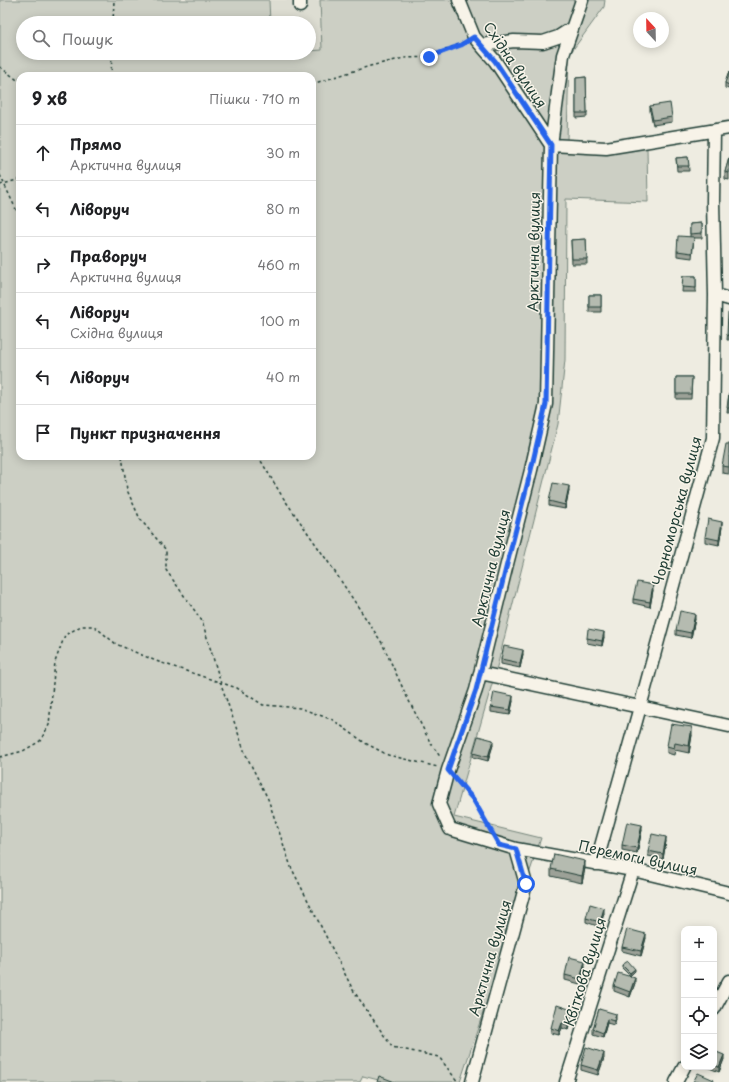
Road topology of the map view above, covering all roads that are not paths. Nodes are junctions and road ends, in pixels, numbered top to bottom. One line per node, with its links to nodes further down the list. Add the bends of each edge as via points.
1 (459, 0): 4 (lane, Східна вулиця)
2 (581, 1): 3 (lane, Арктична вулиця)
3 (572, 28): 4 (lane, via 558,37 543,42); 7 (lane, Арктична вулиця, via 562,55)
4 (478, 41): 7 (lane, Східна вулиця, via 495,61)
5 (729, 128): 6 (lane)
6 (714, 131): 7 (lane, via 606,148); 8 (lane, Чорноморська вулиця)
7 (551, 145): 10 (lane, Арктична вулиця, via 546,404)
8 (715, 295): 9 (lane); 11 (lane, Чорноморська вулиця, via 713,438)
9 (729, 299)
10 (480, 673): 11 (lane); 13 (lane, Арктична вулиця, via 439,804 450,829)
11 (640, 707): 12 (lane); 14 (lane, Чорноморська вулиця)
12 (729, 726)
13 (516, 849): 14 (lane, Перемоги вулиця); 20 (lane, Арктична вулиця, via 526,884)
14 (596, 864): 15 (lane, Перемоги вулиця)
15 (633, 870): 16 (lane, Перемоги вулиця); 21 (lane, Квіткова вулиця)
16 (729, 893)
17 (729, 981): 18 (lane)
18 (717, 1003)
19 (682, 1070): 22 (lane)
20 (472, 1082)
21 (566, 1082)
22 (676, 1082)

